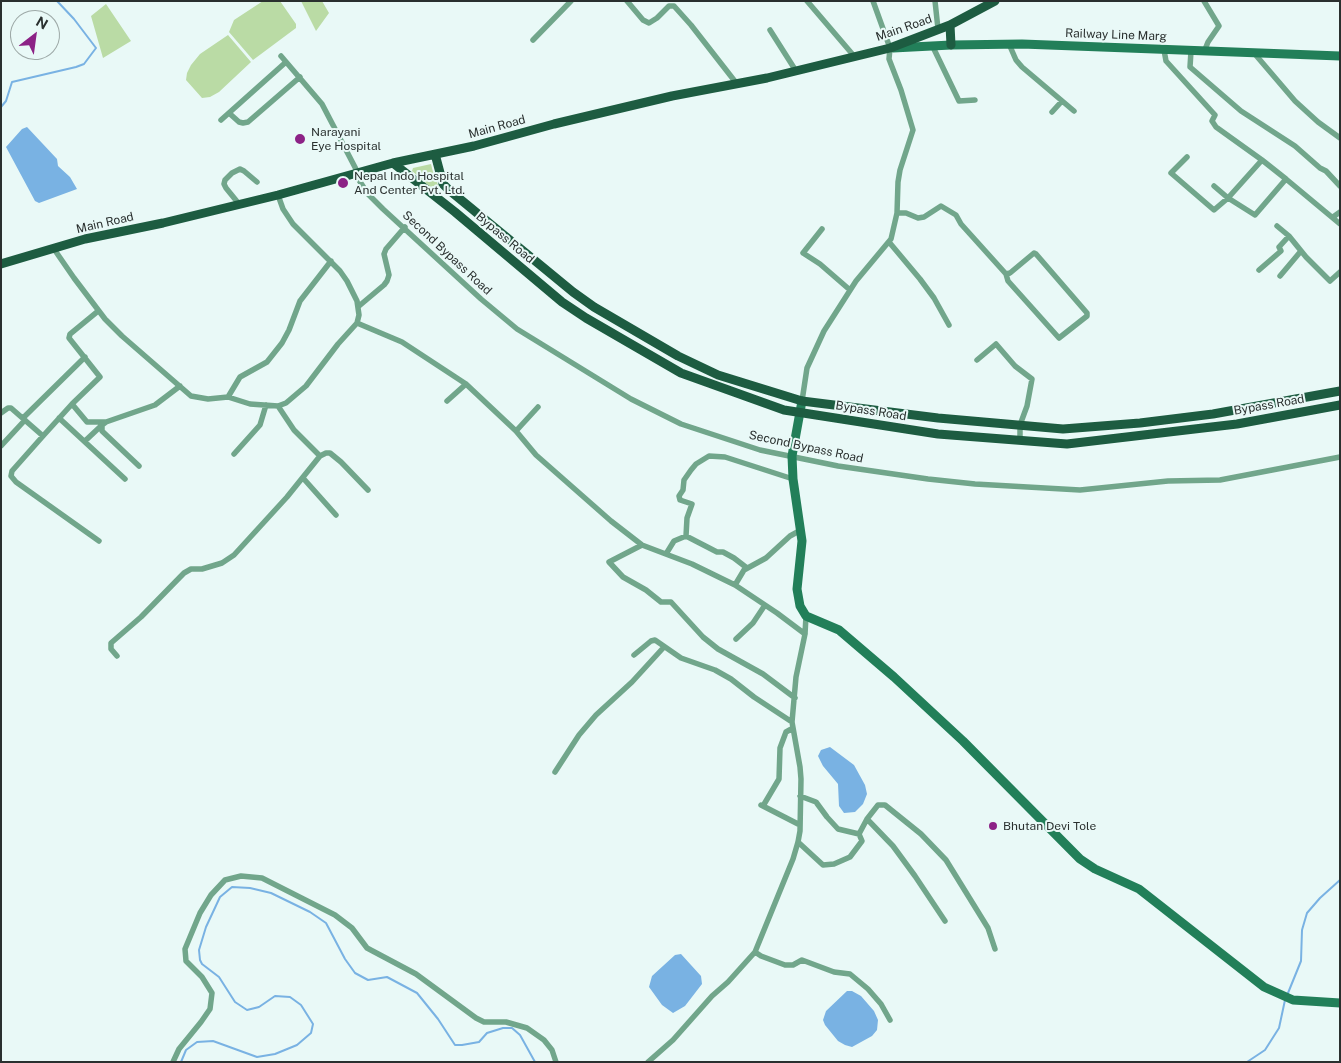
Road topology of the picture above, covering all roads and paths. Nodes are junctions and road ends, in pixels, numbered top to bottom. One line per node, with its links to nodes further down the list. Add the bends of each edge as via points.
1 (571, 1): 12 (street)
2 (627, 1): 8 (street, via 649,23)
3 (807, 1): 22 (street)
4 (872, 1): 16 (street)
5 (936, 1): 11 (street)
6 (995, 1): 9 (main road, Main Road)
7 (1204, 1): 19 (street, via 1219,26)
8 (671, 4): 27 (street)
9 (950, 25): 11 (main road, Main Road); 13 (main road)
10 (770, 30): 25 (street)
11 (938, 30): 16 (main road, Main Road)
12 (533, 40)
13 (951, 44): 14 (street, Railway Line Marg); 15 (street, Railway Line Marg)
14 (1009, 44): 17 (street, Railway Line Marg); 29 (street, via 1022,67)
15 (932, 45): 16 (street, Railway Line Marg); 28 (street, via 959,102)
16 (890, 48): 22 (main road, Main Road); 50 (street, via 889,59 913,130 898,182)
17 (1164, 50): 18 (street, Railway Line Marg); 37 (street, via 1166,61 1215,115 1212,121 1216,127)
18 (1191, 51): 19 (street, Railway Line Marg); 43 (street, via 1190,67 1241,111 1295,146)
19 (1204, 52): 20 (street, Railway Line Marg)
20 (1254, 53): 23 (street, Railway Line Marg); 34 (street, via 1295,101)
21 (281, 56): 24 (street, Second Bypass Road)
22 (854, 56): 25 (main road, Main Road)
23 (1340, 56)
24 (286, 62): 26 (street, Second Bypass Road); 32 (street)
25 (796, 71): 27 (main road, Main Road)
26 (300, 77): 32 (street, via 248,122 239,122); 39 (street, Second Bypass Road, via 322,104)
27 (738, 85): 35 (main road, Main Road, via 672,96)
28 (975, 100)
29 (1062, 101): 30 (street); 31 (street)
30 (1074, 111)
31 (1052, 112)
32 (229, 113): 33 (street)
33 (221, 120)
34 (1340, 138)
35 (435, 154): 38 (main road, Main Road); 46 (main road, Bypass Road, via 443,184)
36 (1187, 157): 45 (street, via 1171,173 1214,210)
37 (1262, 160): 40 (street); 45 (street)
38 (394, 163): 39 (main road, Main Road); 48 (main road, Bypass Road)
39 (357, 174): 44 (main road, Main Road); 54 (street, Second Bypass Road, via 368,194)
40 (1286, 179): 45 (street, via 1255,215); 51 (street)
41 (257, 182): 47 (street, via 240,170 225,180 224,184)
42 (1214, 186): 45 (street)
43 (1340, 186)
44 (278, 195): 47 (main road, Main Road); 60 (street, via 287,216)
45 (1228, 198)
46 (463, 201): 48 (main road); 70 (main road, Bypass Road, via 573,292)
47 (239, 204): 58 (main road, Main Road)
48 (455, 212): 72 (main road, Bypass Road, via 562,302)
49 (1340, 212): 51 (street)
50 (898, 213): 57 (street); 64 (street, via 918,218 941,206 956,215)
51 (1333, 217): 52 (street)
52 (1340, 224)
53 (1278, 226): 56 (street)
54 (405, 227): 67 (street, via 384,254 389,275 387,281); 101 (street, Second Bypass Road, via 441,263 517,328 597,380 681,424 760,450)
55 (822, 229): 66 (street, via 803,253)
56 (1288, 236): 59 (street); 62 (street, via 1279,247 1281,251)
57 (889, 242): 66 (street); 71 (street, via 934,298)
58 (54, 249): 61 (main road, Main Road); 68 (street)
59 (1301, 251): 63 (street, via 1330,280); 65 (street)
60 (331, 261): 67 (street, via 347,281); 78 (street, via 300,301 282,343 267,362 240,377)
61 (1, 264)
62 (1259, 270)
63 (1340, 272)
64 (1006, 274): 64 (street, via 1008,281 1060,338 1088,315 1036,254)
65 (1280, 276)
66 (850, 290): 79 (street, via 824,331 807,368)
67 (359, 306): 69 (street)
68 (98, 311): 73 (street, via 70,334 69,338); 76 (street)
69 (357, 323): 75 (street, via 402,342); 84 (street, via 306,386)
70 (623, 324): 72 (main road); 79 (main road, Bypass Road, via 718,375)
71 (949, 325)
72 (616, 336): 88 (main road, Bypass Road, via 681,373)
73 (85, 357): 81 (street, via 100,377); 90 (street)
74 (977, 360): 93 (street, via 996,344 1015,366 1032,379)
75 (466, 384): 80 (street); 94 (street)
76 (180, 386): 78 (street, via 198,398); 91 (street, via 155,405)
77 (1340, 391): 86 (main road, Bypass Road)
78 (228, 397): 82 (street)
79 (802, 400): 88 (street); 93 (main road, Bypass Road)
80 (447, 401)
81 (72, 404): 89 (street); 91 (street, via 87,422)
82 (266, 405): 84 (street); 99 (street, via 260,424)
83 (1340, 405): 92 (main road, Bypass Road)
84 (278, 406): 100 (street, via 300,438)
85 (538, 407): 94 (street)
86 (1233, 410): 92 (main road); 93 (main road, Bypass Road, via 1140,423 1063,429)
87 (1, 413): 90 (street, via 8,408)
88 (799, 413): 97 (main road, Bypass Road, via 928,433); 101 (street)
89 (59, 418): 95 (street); 96 (street)
90 (24, 419): 95 (street); 98 (street)
91 (104, 424): 96 (street); 103 (street, via 102,430)
92 (1236, 424): 97 (main road, Bypass Road, via 1067,444)
93 (1020, 425): 97 (street)
94 (516, 431): 112 (street, via 543,462)
95 (43, 436): 111 (street, via 11,476)
96 (85, 441): 105 (street)
97 (1020, 441)
98 (1, 446)
99 (234, 454)
100 (320, 456): 104 (street); 107 (street, via 330,454)
101 (792, 456): 102 (street, Second Bypass Road, via 928,479 1049,490 1080,490 1168,480 1220,480); 106 (street)
102 (1340, 458)
103 (139, 466)
104 (303, 478): 108 (street); 122 (street, via 228,560 184,573 111,643 111,649)
105 (125, 479)
106 (793, 479): 109 (street); 110 (street, via 724,457 710,456 691,470 679,496 680,500 692,504)
107 (368, 490)
108 (336, 515)
109 (801, 530): 114 (street, via 766,558); 117 (street, via 798,589 800,606)
110 (686, 536): 113 (street, via 674,541); 114 (street, via 723,552)
111 (99, 541)
112 (642, 545): 113 (street); 123 (street, via 609,562 623,578 661,602 671,602 718,649 763,674)
113 (666, 554): 115 (street)
114 (747, 568): 115 (street)
115 (735, 585): 116 (street)
116 (765, 604): 118 (street); 119 (street, via 753,623)
117 (806, 616): 118 (street); 134 (street, via 839,630 894,677 1095,870 1139,889 1264,987 1293,1000)
118 (805, 634): 123 (street)
119 (736, 639)
120 (664, 647): 121 (street, via 655,640 651,641); 124 (street, via 681,658 731,679); 125 (street, via 596,715)
121 (634, 655)
122 (117, 656)
123 (795, 698): 124 (street)
124 (793, 725): 126 (street, via 800,767); 128 (street, via 786,732 780,748 779,779 761,805)
125 (556, 772)
126 (800, 796): 128 (street); 129 (street, via 816,802 838,829)
127 (867, 819): 129 (street); 131 (street, via 916,876); 132 (street, via 878,805 886,805 921,834 957,877 988,928)
128 (800, 825): 130 (street)
129 (860, 834): 130 (street, via 862,841 850,857 834,864 822,865)
130 (798, 842): 133 (street)
131 (945, 922)
132 (995, 949)
133 (756, 952): 135 (street, via 785,965 802,960 834,972 850,974 868,989); 138 (street)
134 (1340, 1003)
135 (890, 1020)
136 (173, 1062): 137 (street, via 179,1048 210,1009 212,993 186,961 185,948 211,895 225,880 241,876 262,878 335,915 352,928 367,948 416,974 476,1018 527,1028 544,1040)
137 (556, 1062)
138 (648, 1062)

